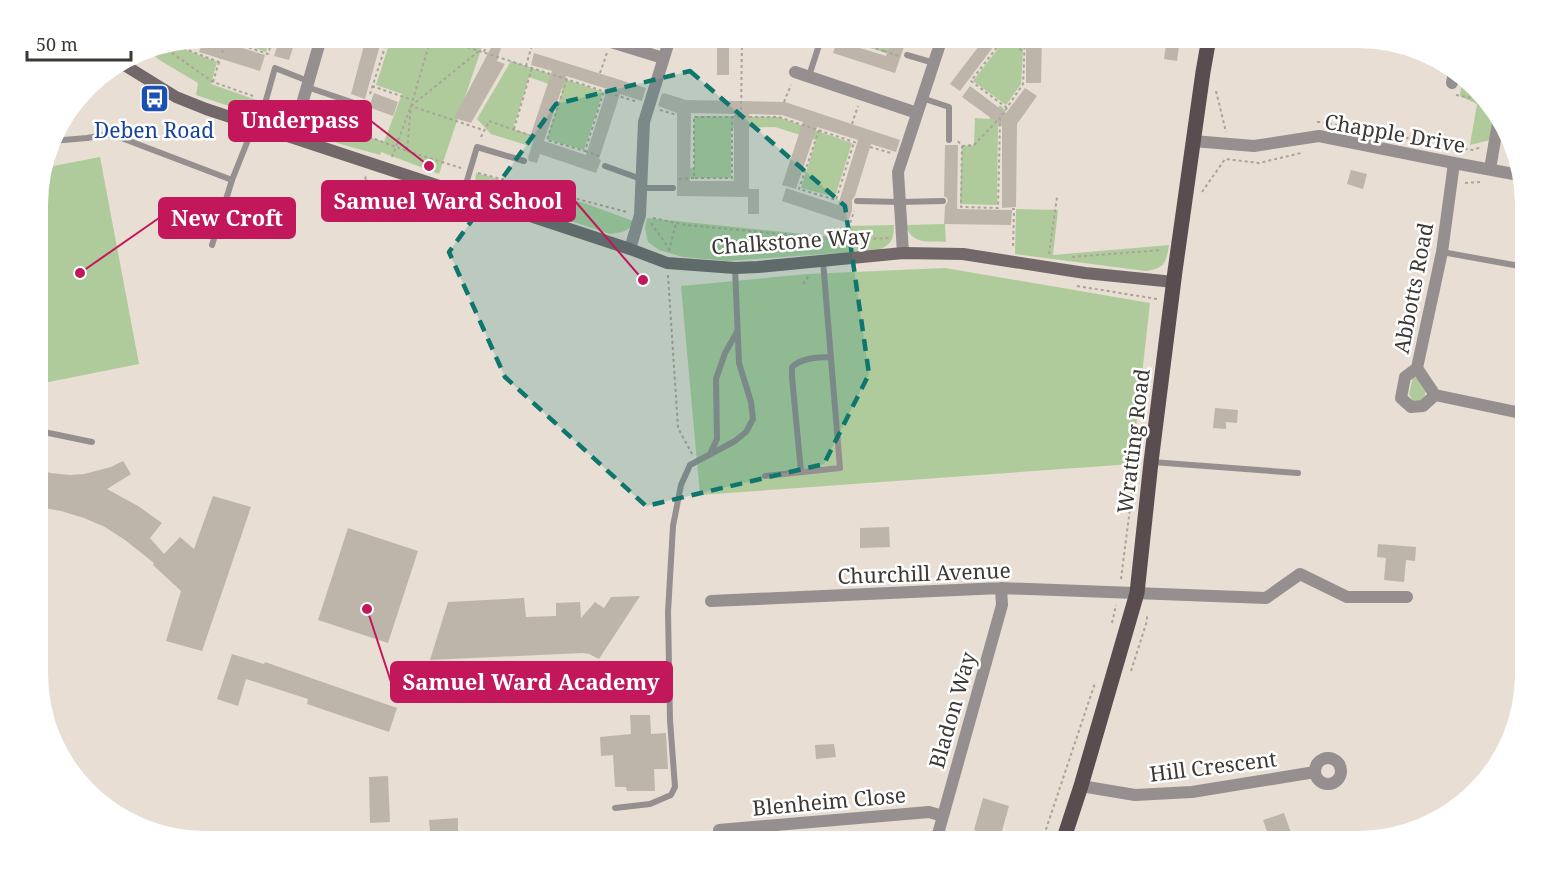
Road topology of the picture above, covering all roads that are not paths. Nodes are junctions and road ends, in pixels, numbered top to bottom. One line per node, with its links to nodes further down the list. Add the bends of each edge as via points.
1 (318, 48): 13 (street)
2 (630, 48): 8 (street)
3 (666, 48): 8 (street)
4 (818, 48): 12 (lane)
5 (939, 48): 9 (street)
6 (1207, 48): 23 (main road, Wratting Road)
7 (907, 55): 9 (lane)
8 (663, 58): 30 (street, via 644,122)
9 (934, 63): 14 (street)
10 (128, 68): 18 (street, Chalkstone Way, via 176,97)
11 (795, 72): 12 (street)
12 (809, 77): 17 (street)
13 (308, 84): 15 (lane, via 275,68); 16 (lane); 20 (street)
14 (922, 98): 17 (street); 22 (lane, via 949,107)
15 (266, 100)
16 (366, 107)
17 (917, 113): 35 (street, via 898,172)
18 (254, 125): 20 (street, Chalkstone Way); 29 (lane)
19 (1497, 131): 27 (street)
20 (291, 136): 32 (street, Chalkstone Way, via 371,168)
21 (62, 140): 29 (lane, via 111,134)
22 (949, 140)
23 (1193, 141): 25 (street, Chapple Drive, via 1254,146 1319,136); 43 (main road, Wratting Road)
24 (524, 161): 32 (lane, via 477,147)
25 (1454, 163): 27 (street, Chapple Drive); 38 (street, Abbotts Road)
26 (605, 166): 30 (lane)
27 (1490, 169): 28 (street, Chapple Drive)
28 (1512, 174)
29 (232, 180): 36 (lane)
30 (641, 184): 31 (lane); 37 (street, via 640,215)
31 (673, 188)
32 (463, 195): 37 (street, Chalkstone Way)
33 (857, 201): 35 (lane)
34 (943, 201): 35 (lane)
35 (900, 202): 39 (street)
36 (212, 245)
37 (630, 249): 42 (street, Chalkstone Way, via 667,263)
38 (1442, 252): 40 (lane); 46 (street, Abbotts Road)
39 (903, 253): 41 (street, Chalkstone Way); 43 (street, Chalkstone Way, via 963,254)
40 (1515, 265)
41 (824, 266): 42 (street, Chalkstone Way); 45 (lane)
42 (735, 268): 44 (lane)
43 (1174, 282): 52 (main road, Wratting Road)
44 (738, 330): 51 (lane, via 716,379 717,439); 51 (lane, via 739,363 753,419 735,441)
45 (831, 357): 53 (lane, via 807,359 792,367); 53 (lane, via 840,468)
46 (1417, 368): 47 (street, Abbotts Road); 47 (street, via 1405,377 1401,398 1411,407 1423,406)
47 (1435, 395): 48 (street)
48 (1515, 412)
49 (48, 433): 50 (lane)
50 (92, 442)
51 (710, 454): 62 (lane, via 690,465 681,485 673,526 668,612 675,787 671,795 650,804)
52 (1147, 463): 54 (lane); 57 (main road, Wratting Road)
53 (801, 472): 55 (lane)
54 (1298, 473)
55 (765, 476)
56 (1001, 588): 57 (street, Churchill Avenue); 59 (street, Churchill Avenue); 63 (street, Bladon Way, via 1002,605)
57 (1137, 592): 58 (street, Churchill Avenue, via 1266,598 1299,574 1347,597); 61 (main road, Wratting Road)
58 (1407, 597)
59 (711, 601)
60 (1315, 772): 61 (street, Hill Crescent, via 1192,792 1135,795)
61 (1081, 786): 66 (main road, Wratting Road)
62 (615, 808)
63 (943, 816): 64 (street, Blenheim Close, via 929,812); 65 (street, Bladon Way)
64 (719, 830)
65 (939, 831)
66 (1066, 831)

